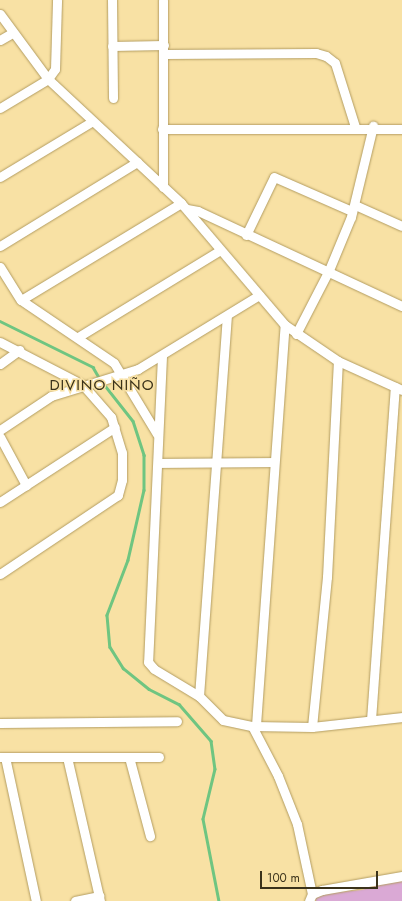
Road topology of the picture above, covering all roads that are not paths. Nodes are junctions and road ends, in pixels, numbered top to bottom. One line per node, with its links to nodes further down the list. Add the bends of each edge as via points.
1 (57, 0): 10 (street, via 56,61)
2 (112, 0): 8 (street)
3 (163, 0): 7 (street)
4 (0, 14): 5 (street)
5 (12, 33): 6 (street); 10 (street)
6 (0, 40)
7 (164, 45): 8 (street); 9 (street)
8 (112, 46): 11 (street)
9 (164, 54): 15 (street, via 316,53 326,56 335,63); 16 (street)
10 (48, 79): 12 (street); 13 (street)
11 (113, 98)
12 (0, 108)
13 (91, 122): 18 (street); 19 (street)
14 (373, 126): 15 (street); 17 (street); 22 (street)
15 (355, 127): 16 (street)
16 (162, 129): 20 (street)
17 (402, 129)
18 (137, 162): 20 (street); 25 (street)
19 (0, 177)
20 (163, 187): 21 (street)
21 (184, 206): 24 (street); 26 (street); 30 (street)
22 (354, 208): 23 (street); 24 (street, via 274,177); 28 (street)
23 (402, 226)
24 (246, 235): 28 (street)
25 (0, 246)
26 (219, 251): 29 (street); 35 (street)
27 (0, 267): 30 (street)
28 (329, 270): 31 (street); 34 (street)
29 (259, 296): 32 (street); 33 (street)
30 (21, 300): 35 (street, via 28,309)
31 (402, 306)
32 (227, 316): 38 (street); 50 (street)
33 (285, 325): 34 (street); 48 (street)
34 (296, 334): 39 (street)
35 (78, 337): 41 (street, via 114,363)
36 (0, 342): 37 (street)
37 (19, 350): 40 (street); 42 (street)
38 (162, 356): 41 (street); 46 (street)
39 (338, 361): 43 (street); 60 (street, via 327,577)
40 (0, 364)
41 (118, 375): 42 (street); 46 (street)
42 (83, 385): 44 (street); 45 (street, via 51,396)
43 (399, 388): 56 (street)
44 (115, 427): 51 (street); 53 (street, via 122,453 122,480 118,495)
45 (0, 430)
46 (157, 434): 49 (street)
47 (0, 437): 51 (street)
48 (273, 462): 50 (street); 59 (street)
49 (158, 463): 50 (street); 54 (street, via 148,662 154,670)
50 (214, 464): 54 (street)
51 (26, 485): 52 (street)
52 (0, 502)
53 (0, 574)
54 (199, 696): 59 (street, via 217,717)
55 (402, 717): 56 (street)
56 (371, 720): 60 (street)
57 (177, 721): 58 (street)
58 (0, 723)
59 (254, 726): 60 (street); 67 (street, via 297,824)
60 (312, 727)
61 (2, 757): 62 (street); 69 (street)
62 (66, 757): 63 (street); 68 (street)
63 (129, 757): 64 (street); 65 (street)
64 (159, 757)
65 (150, 836)
66 (402, 876): 67 (street)
67 (311, 897)
68 (100, 898): 70 (street)
69 (36, 901)
70 (75, 901)

